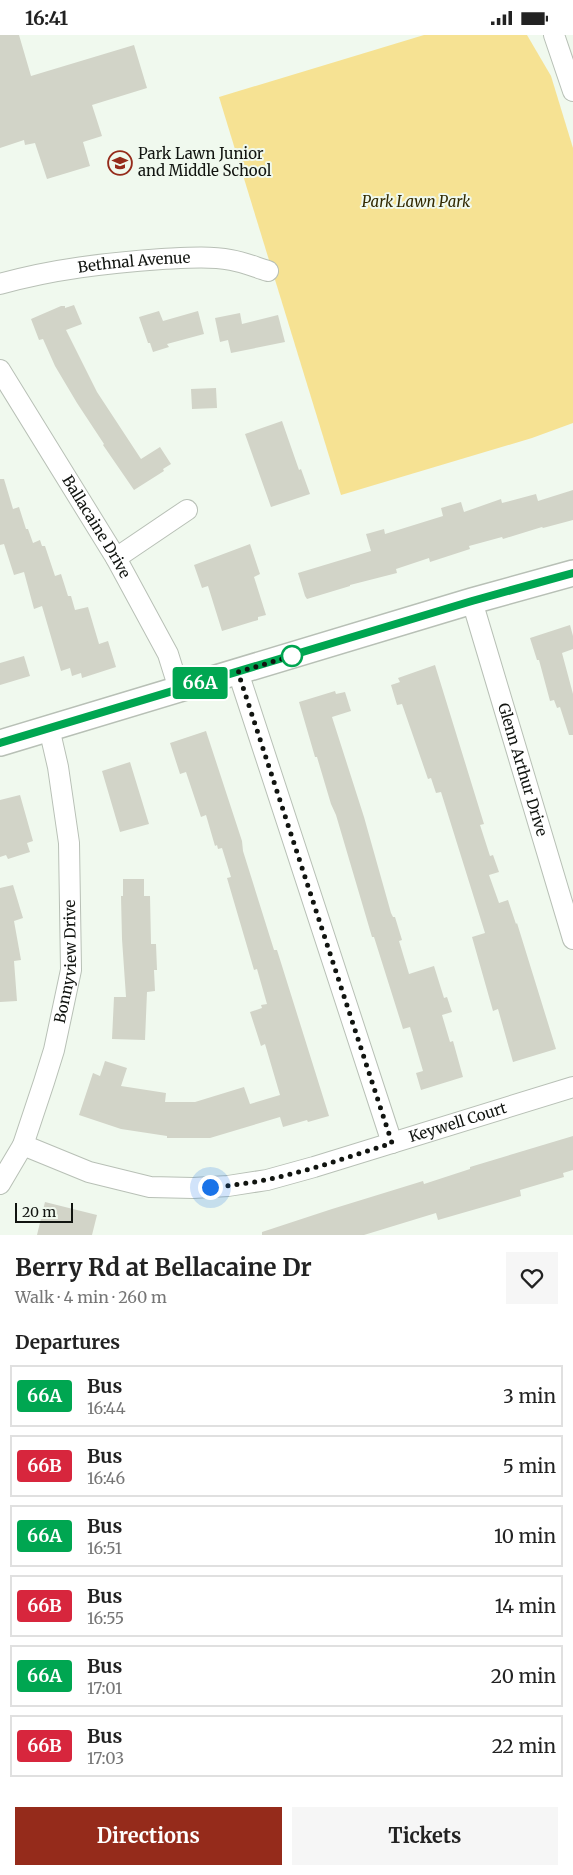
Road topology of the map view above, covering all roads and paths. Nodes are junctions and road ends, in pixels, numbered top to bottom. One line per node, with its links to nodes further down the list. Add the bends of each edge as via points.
1 (554, 35): 2 (street)
2 (573, 91)
3 (268, 271): 4 (street, Bethnal Avenue, via 230,260 195,257 73,268)
4 (0, 284)
5 (0, 370): 7 (street, Ballacaine Drive)
6 (187, 510): 7 (street)
7 (116, 558): 11 (street, Ballacaine Drive, via 168,654)
8 (573, 573): 9 (street)
9 (472, 601): 10 (street); 14 (street, Glenn Arthur Drive)
10 (238, 672): 11 (street); 16 (street)
11 (179, 689): 12 (street)
12 (49, 728): 13 (street); 17 (street, Bonnyview Drive, via 69,843 71,971 54,1050)
13 (0, 743)
14 (573, 939)
15 (573, 1087): 16 (street, Keywell Court)
16 (392, 1143): 17 (street, Keywell Court, via 267,1180 192,1188 150,1187 112,1178)
17 (23, 1145): 18 (street, Bonnyview Drive)
18 (0, 1184)

